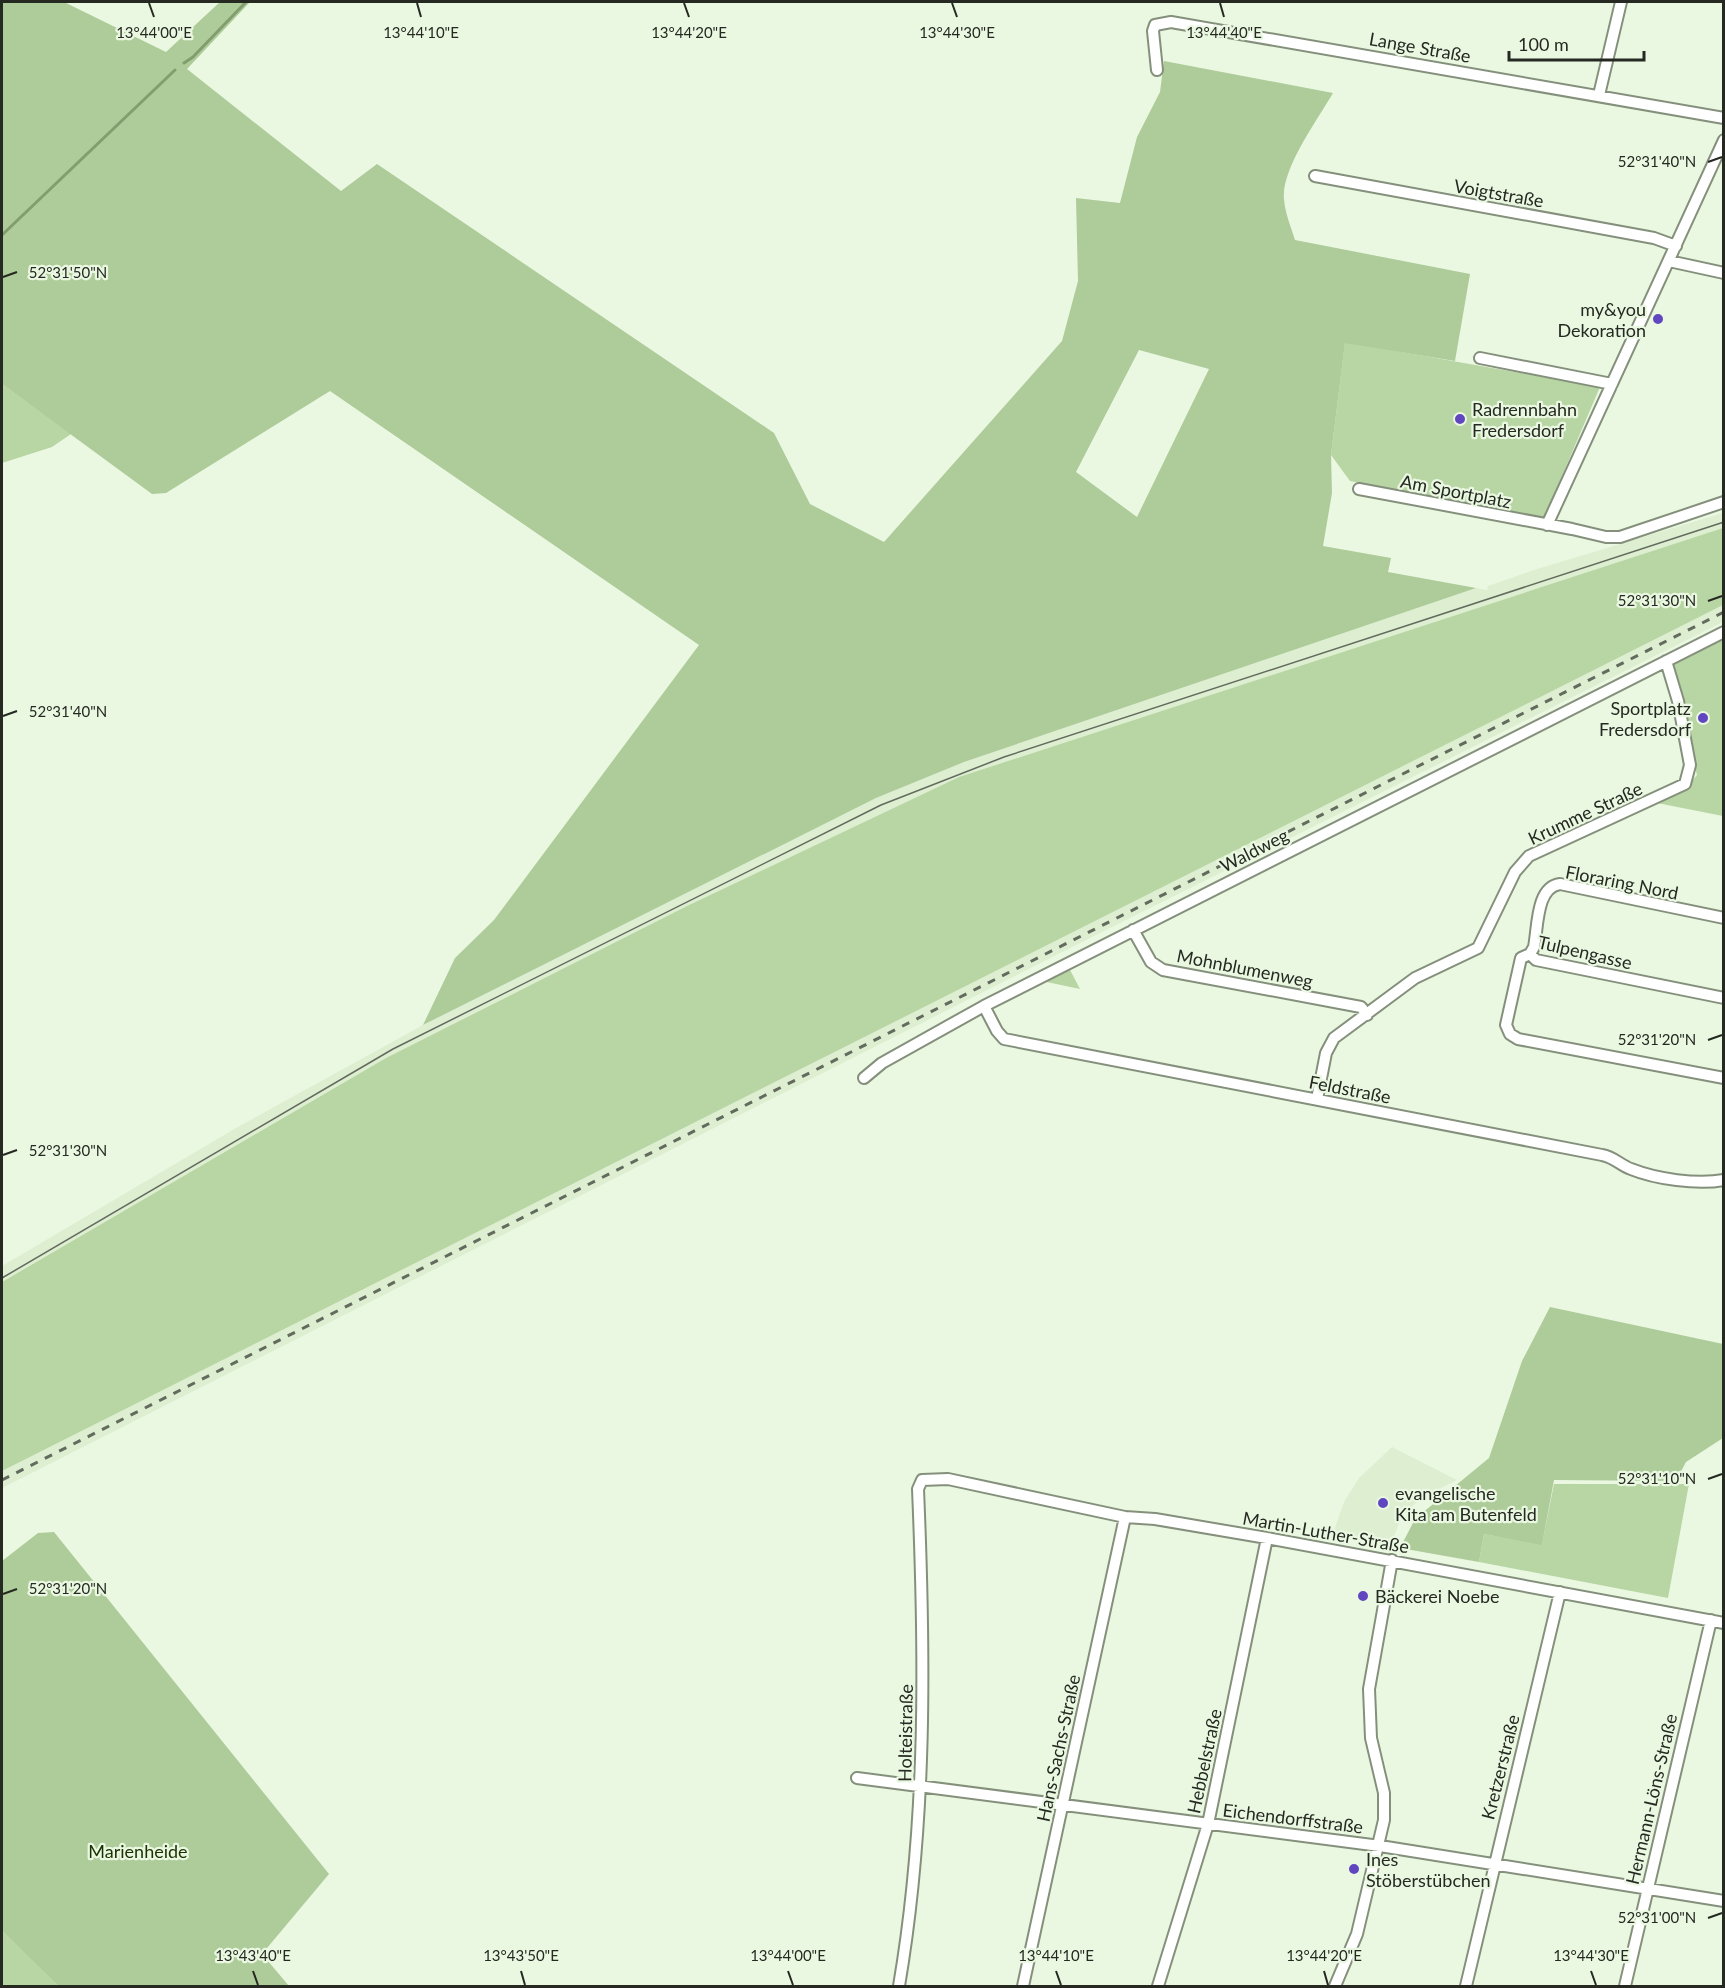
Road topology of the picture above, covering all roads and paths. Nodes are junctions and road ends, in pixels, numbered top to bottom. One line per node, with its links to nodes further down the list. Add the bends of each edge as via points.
1 (1621, 2): 3 (street)
2 (1157, 70): 3 (street, Lange Straße, via 1153,31 1155,25 1171,22)
3 (1599, 95): 4 (street, Lange Straße)
4 (1724, 118)
5 (1724, 140): 7 (street)
6 (1315, 176): 7 (street, Voigtstraße, via 1654,238)
7 (1676, 246): 8 (street)
8 (1669, 261): 9 (street); 11 (street)
9 (1724, 273)
10 (1479, 358): 11 (street)
11 (1612, 384): 14 (street)
12 (1359, 489): 14 (street, Am Sportplatz)
13 (1724, 502): 14 (street, Am Sportplatz, via 1620,537)
14 (1547, 525)
15 (1724, 632): 16 (street, Waldweg)
16 (1666, 661): 18 (street, Waldweg); 22 (street, Krumme Straße, via 1690,765 1685,784 1529,856 1515,872 1478,948 1415,978)
17 (1724, 918): 19 (street, Floraring Nord, via 1551,885 1544,893 1534,947)
18 (1133, 930): 21 (street, Waldweg); 22 (street, Mohnblumenweg, via 1151,962 1163,970 1361,1007)
19 (1525, 956): 20 (street, Tulpengasse); 24 (street, via 1506,1025 1518,1039)
20 (1724, 998)
21 (984, 1006): 23 (street, Waldweg); 25 (street, Feldstraße, via 1004,1039)
22 (1367, 1014): 25 (street, Krumme Straße, via 1342,1030 1329,1046)
23 (864, 1078)
24 (1724, 1078)
25 (1317, 1099): 26 (street, Feldstraße, via 1612,1157 1627,1168 1644,1173 1706,1184)
26 (1724, 1180)
27 (922, 1480): 28 (street, Martin-Luther-Straße, via 948,1479); 35 (street, Holteistraße, via 918,1489)
28 (1125, 1517): 29 (street, Martin-Luther-Straße); 36 (street, Hans-Sachs-Straße)
29 (1267, 1538): 30 (street, Martin-Luther-Straße); 37 (street, Hebbelstraße)
30 (1392, 1560): 31 (street, Martin-Luther-Straße); 38 (street, via 1369,1689 1371,1738 1385,1805)
31 (1560, 1592): 32 (street, Martin-Luther-Straße); 39 (street, Kretzerstraße)
32 (1711, 1620): 33 (street, Martin-Luther-Straße); 40 (street, Hermann-Löns-Straße)
33 (1724, 1623)
34 (856, 1778): 35 (street, Eichendorffstraße)
35 (921, 1787): 36 (street, Eichendorffstraße); 42 (street, Holteistraße, via 912,1894)
36 (1063, 1805): 37 (street, Eichendorffstraße); 43 (street, Hans-Sachs-Straße)
37 (1208, 1824): 38 (street, Eichendorffstraße); 44 (street, Hebbelstraße)
38 (1380, 1846): 39 (street, Eichendorffstraße); 45 (street, via 1357,1934)
39 (1494, 1863): 40 (street, Eichendorffstraße); 46 (street, Kretzerstraße)
40 (1647, 1888): 41 (street, Eichendorffstraße); 47 (street, Hermann-Löns-Straße)
41 (1724, 1901)
42 (898, 1986)
43 (1023, 1986)
44 (1158, 1986)
45 (1335, 1986)
46 (1466, 1986)
47 (1625, 1986)

